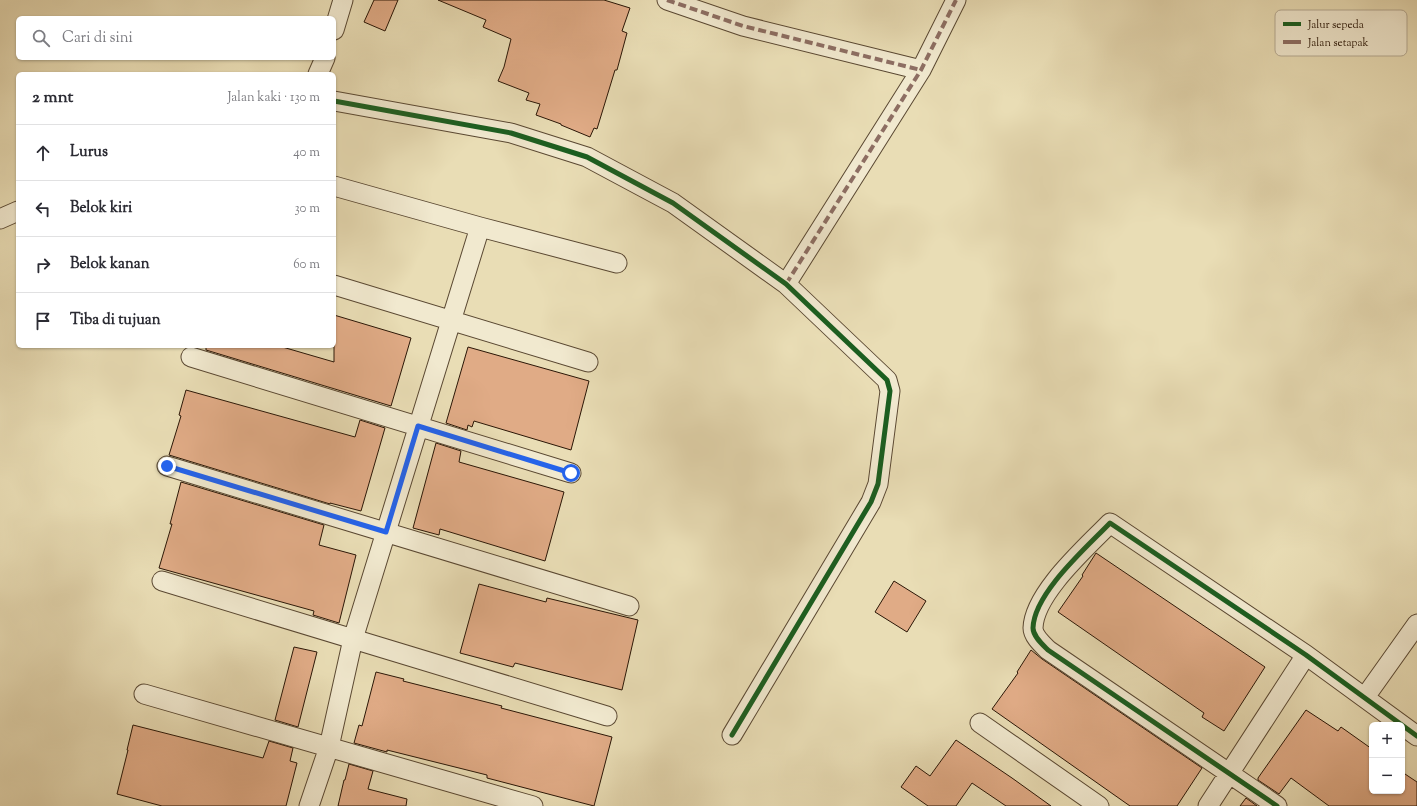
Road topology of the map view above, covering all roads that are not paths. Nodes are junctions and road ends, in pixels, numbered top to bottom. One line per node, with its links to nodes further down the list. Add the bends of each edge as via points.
1 (343, 0): 4 (street)
2 (667, 0): 6 (street, via 743,26)
3 (956, 0): 6 (street)
4 (336, 23)
5 (324, 60): 7 (street)
6 (921, 70): 14 (street)
7 (319, 72)
8 (336, 100): 14 (street, via 511,133 587,158 673,203)
9 (336, 187): 12 (street)
10 (16, 212): 11 (street)
11 (0, 219)
12 (480, 227): 13 (street); 16 (street)
13 (617, 263)
14 (786, 284): 32 (street, via 887,380 890,392 878,484 872,502)
15 (336, 286): 16 (street)
16 (450, 320): 18 (street); 19 (street)
17 (191, 357): 19 (street)
18 (588, 362)
19 (418, 426): 21 (street); 22 (street)
20 (167, 466): 22 (street)
21 (571, 473)
22 (386, 532): 24 (street); 26 (street)
23 (162, 581): 26 (street)
24 (629, 606)
25 (1417, 624): 29 (street)
26 (353, 639): 30 (street); 34 (street)
27 (1306, 655): 29 (street); 35 (street); 35 (street, via 1110,523 1059,576 1040,604 1033,629 1038,640 1048,650)
28 (144, 694): 34 (street)
29 (1365, 697): 33 (street)
30 (607, 716)
31 (980, 723): 38 (street)
32 (732, 735)
33 (1417, 736)
34 (330, 747): 36 (street); 37 (street)
35 (1229, 773): 39 (street); 40 (street)
36 (309, 806)
37 (533, 806)
38 (1098, 806)
39 (1208, 806)
40 (1277, 806)

